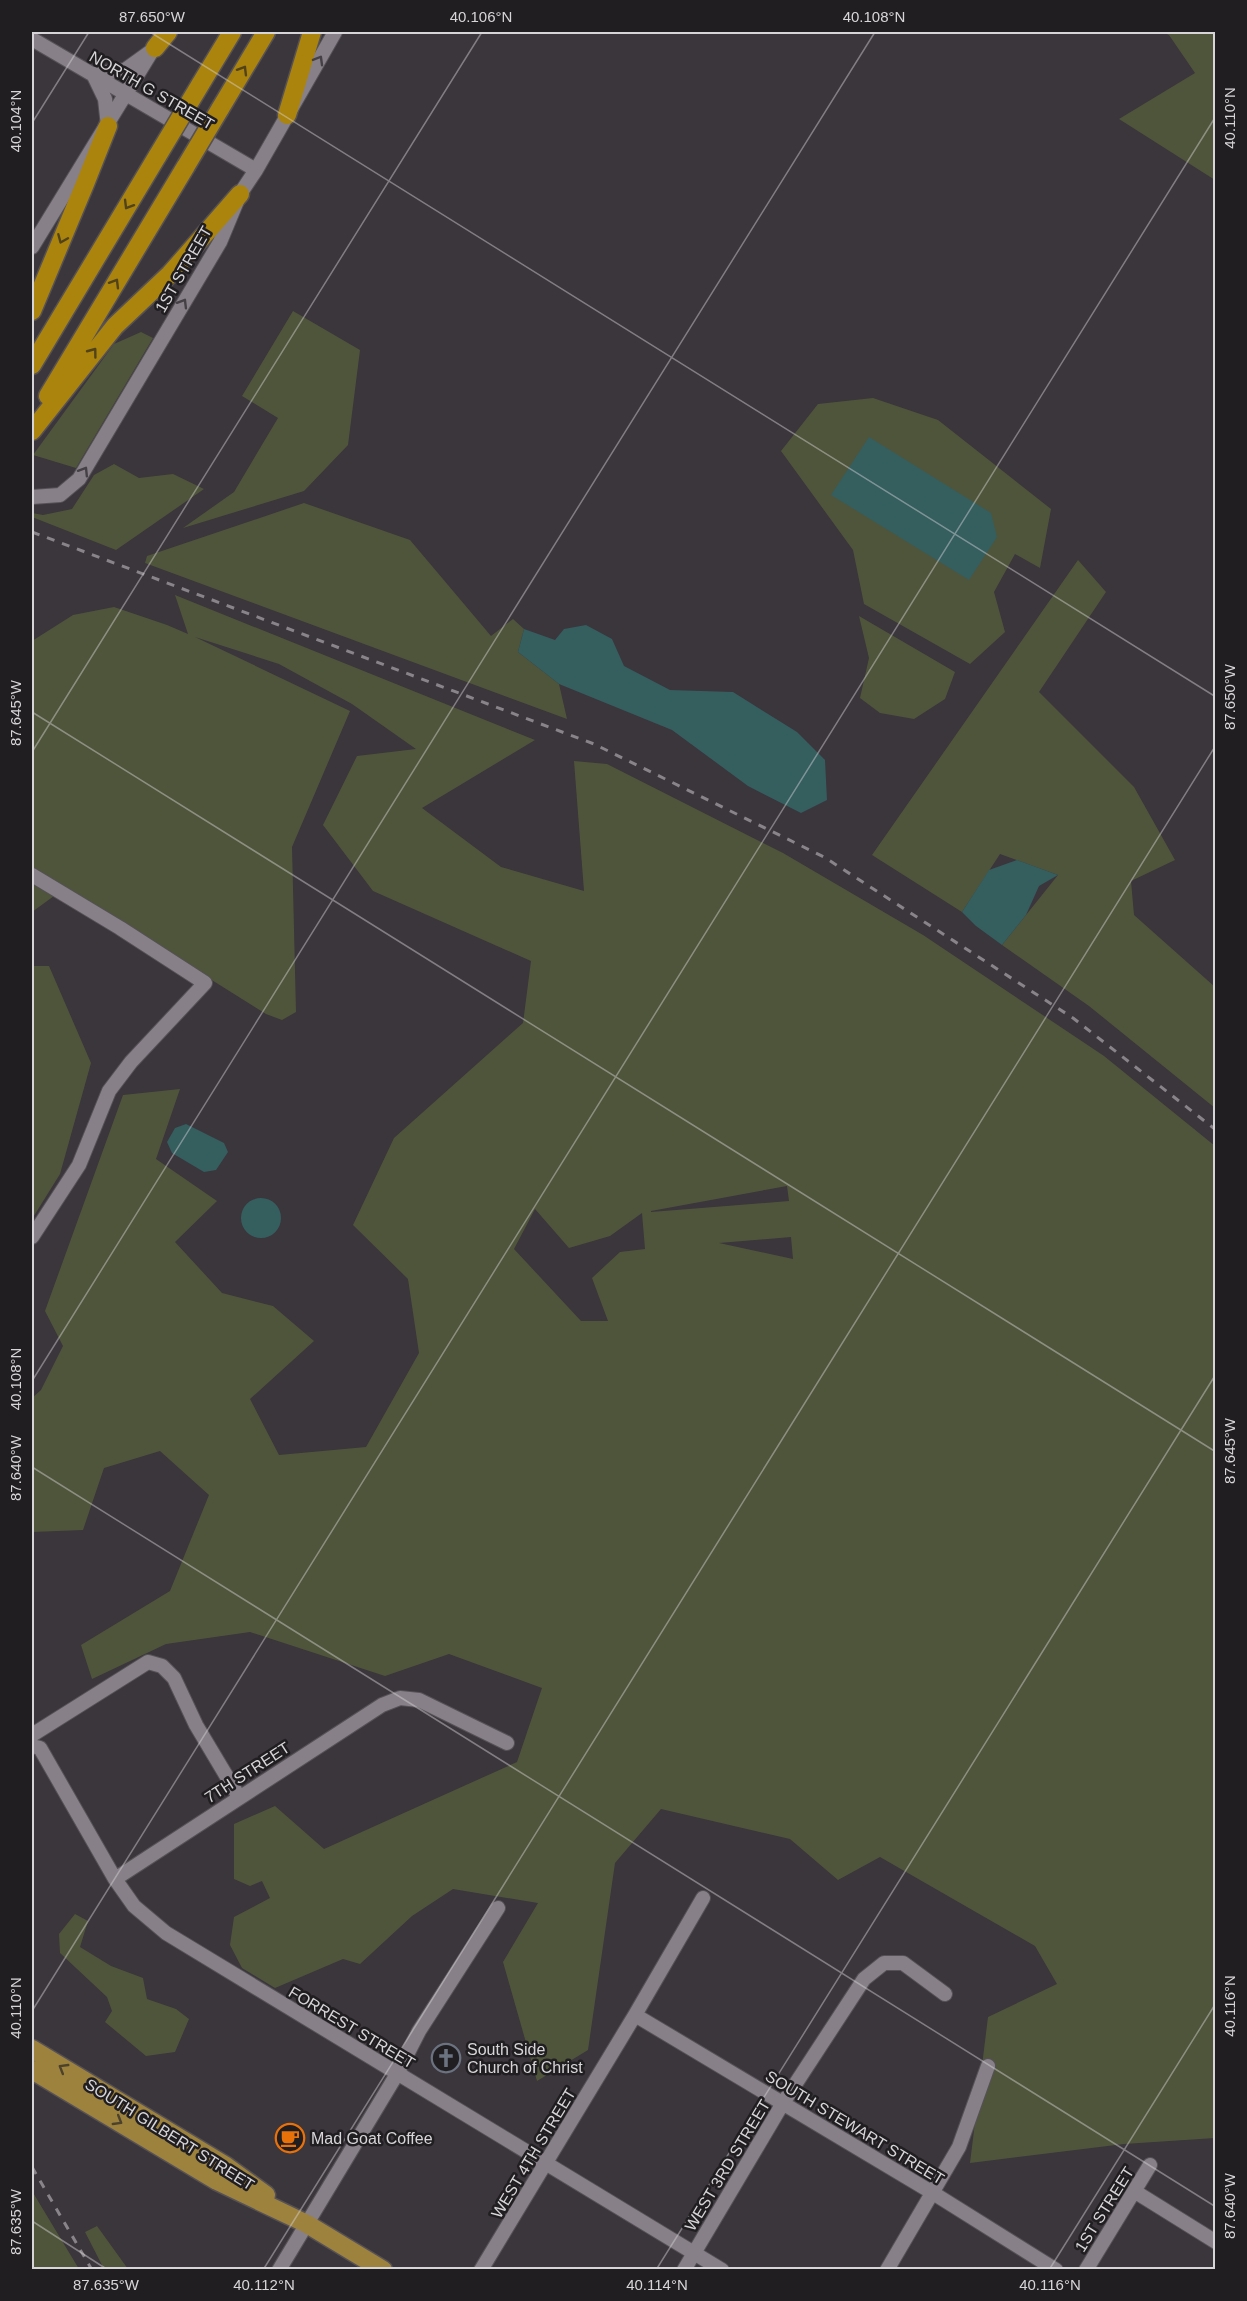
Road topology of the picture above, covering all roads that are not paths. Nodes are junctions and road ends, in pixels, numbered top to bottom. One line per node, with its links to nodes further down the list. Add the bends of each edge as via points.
1 (164, 32): 8 (street)
2 (168, 32): 8 (highway)
3 (232, 32): 17 (highway, one-way to 17, bridge)
4 (266, 32): 18 (highway, one-way to 4, bridge)
5 (312, 32): 11 (highway)
6 (335, 32): 11 (street, 1ST STREET, one-way to 6)
7 (32, 39): 9 (street, NORTH G STREET)
8 (155, 48): 9 (street, via 125,70); 10 (street)
9 (93, 74): 10 (street, NORTH G STREET); 12 (street, via 105,99)
10 (128, 93): 12 (street); 13 (street, NORTH G STREET)
11 (286, 116): 13 (street, 1ST STREET)
12 (108, 126): 15 (street); 16 (highway, one-way to 16)
13 (256, 170): 14 (street, 1ST STREET)
14 (240, 194): 19 (highway, one-way to 14, via 115,326 170,274); 20 (street, 1ST STREET, one-way to 14, via 60,495 79,479 220,242)
15 (32, 247)
16 (32, 311)
17 (32, 365)
18 (32, 424)
19 (32, 431)
20 (34, 498)
21 (32, 875): 22 (street, via 205,983 109,1091 79,1165)
22 (32, 1237)
23 (32, 1735): 26 (street, via 148,1662 162,1666 174,1677 196,1725)
24 (507, 1743): 26 (street, 7TH STREET, via 419,1700 400,1698 382,1705)
25 (32, 1746): 27 (street, FORREST STREET, via 40,1748)
26 (239, 1797): 27 (street, 7TH STREET)
27 (115, 1879): 35 (street, FORREST STREET, via 134,1906 166,1933)
28 (703, 1898): 31 (street, WEST 4TH STREET)
29 (498, 1908): 35 (street, via 419,2031)
30 (945, 1994): 36 (street, WEST 3RD STREET, via 903,1964 884,1963 864,1979)
31 (635, 2016): 36 (street, SOUTH STEWART STREET); 37 (street, WEST 4TH STREET)
32 (32, 2049): 41 (main road, SOUTH GILBERT STREET, one-way to 32, via 226,2166)
33 (988, 2066): 40 (street, via 959,2147)
34 (32, 2070): 41 (main road, SOUTH GILBERT STREET, one-way to 41, via 217,2181)
35 (397, 2074): 37 (street, FORREST STREET); 41 (street)
36 (783, 2103): 40 (street, SOUTH STEWART STREET); 43 (street, WEST 3RD STREET)
37 (547, 2163): 43 (street, FORREST STREET); 46 (street, WEST 4TH STREET)
38 (1150, 2165): 39 (street, 1ST STREET)
39 (1134, 2191): 42 (street); 51 (street, 1ST STREET)
40 (933, 2193): 49 (street); 50 (street, SOUTH STEWART STREET)
41 (307, 2224): 44 (street); 45 (main road, SOUTH GILBERT STREET)
42 (1215, 2242)
43 (694, 2253): 47 (street, WEST 3RD STREET); 48 (street, FORREST STREET)
44 (279, 2270)
45 (383, 2270)
46 (481, 2270)
47 (684, 2270)
48 (722, 2270)
49 (887, 2270)
50 (1056, 2270)
51 (1086, 2270)

